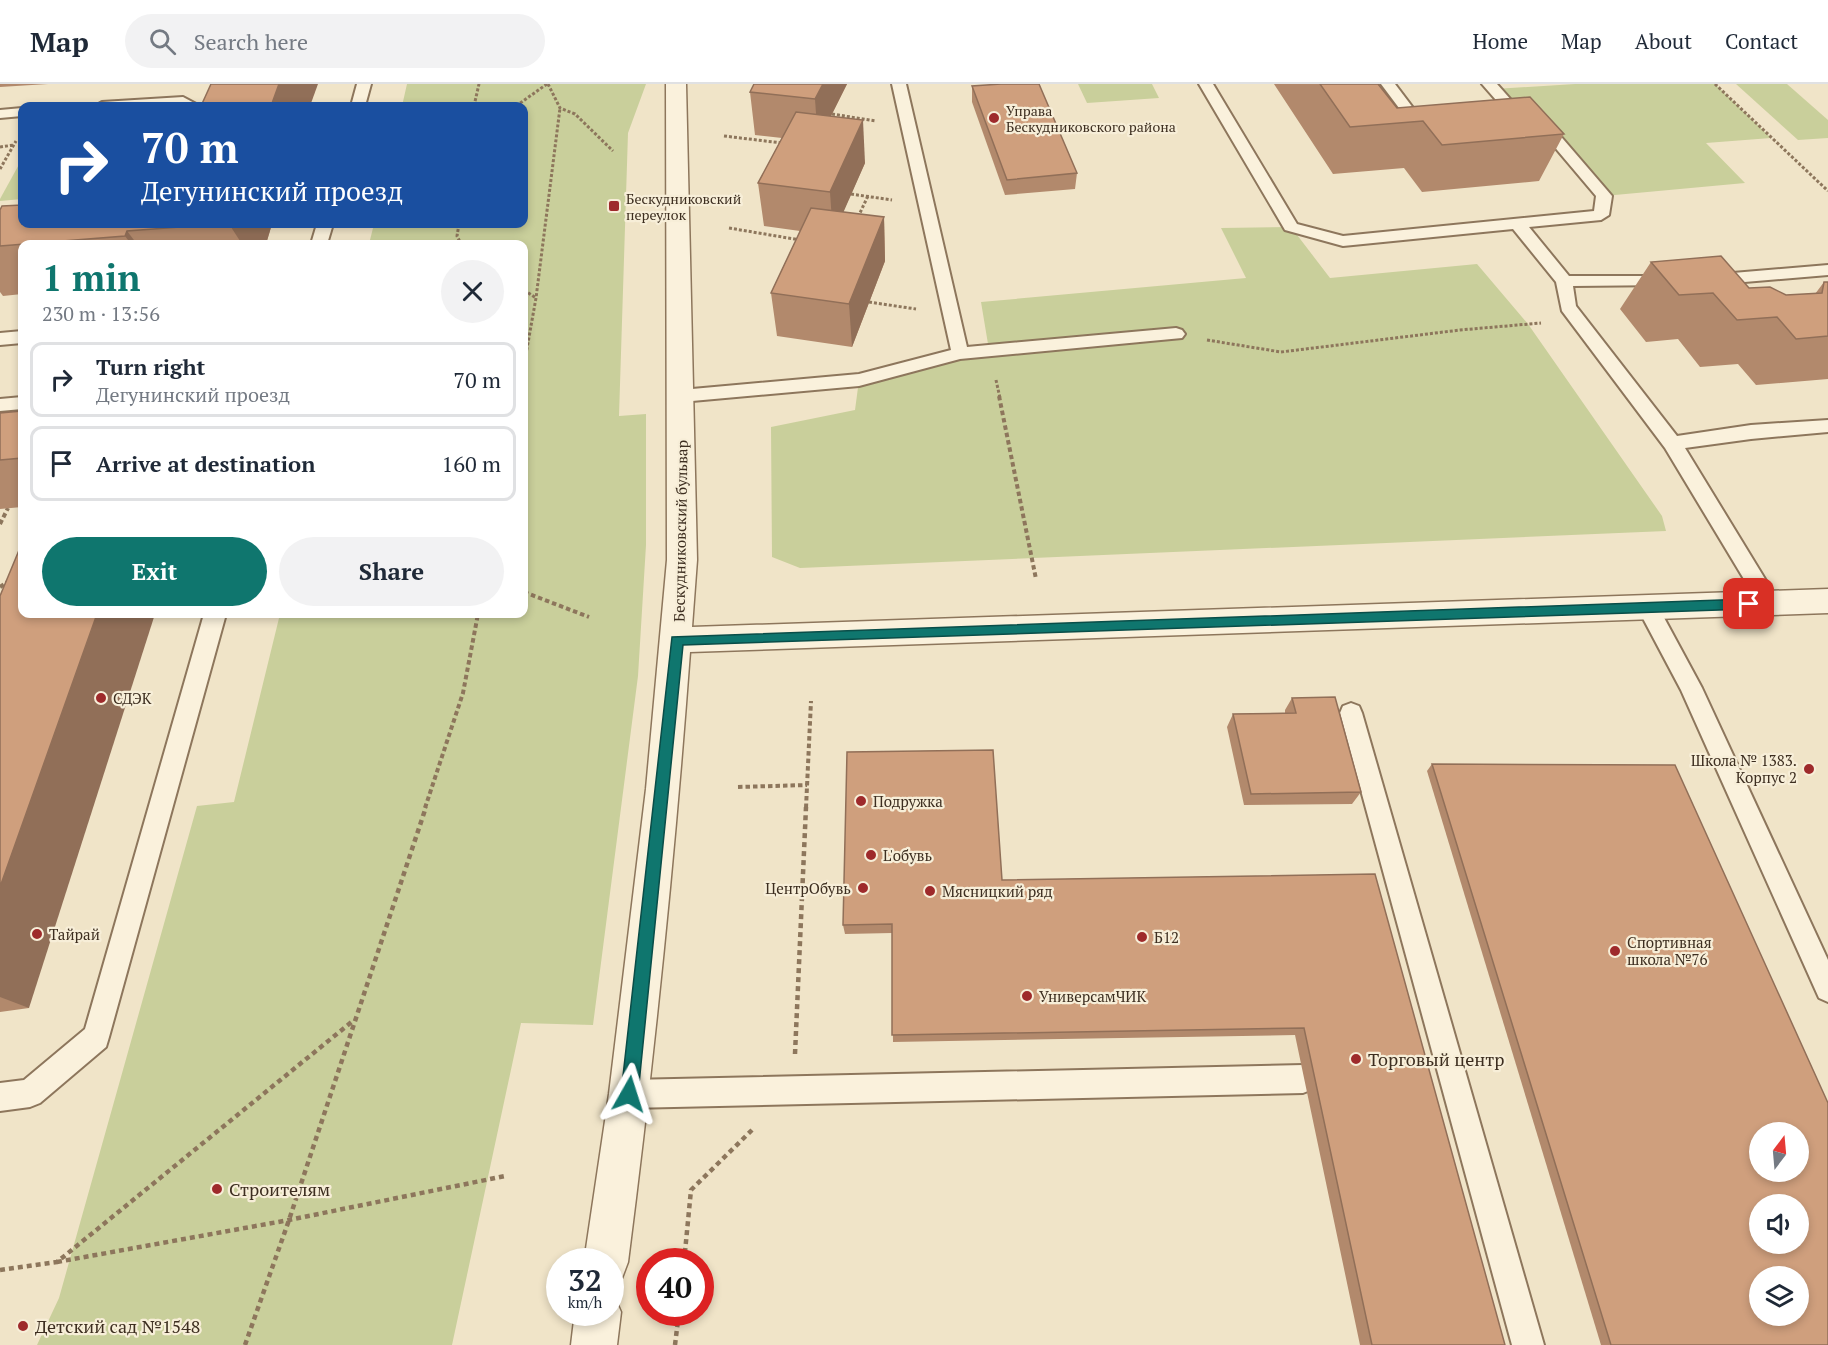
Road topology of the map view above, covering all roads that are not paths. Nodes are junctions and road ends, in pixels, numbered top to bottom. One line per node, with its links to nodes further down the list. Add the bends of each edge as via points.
1 (364, 84): 9 (lane)
2 (676, 84): 22 (street, Бескудниковский бульвар)
3 (900, 84): 21 (lane)
4 (1206, 84): 15 (lane, via 1290,227 1343,242)
5 (1388, 84): 14 (lane, via 1422,129)
6 (1490, 84): 12 (lane)
7 (167, 102): 8 (lane)
8 (185, 102)
9 (359, 102)
10 (18, 112): 11 (lane)
11 (0, 114)
12 (1522, 121): 13 (lane); 15 (lane, via 1552,135 1604,196 1601,214)
13 (1500, 123)
14 (1444, 127)
15 (1518, 224): 17 (lane)
16 (1828, 270): 17 (lane, via 1692,280)
17 (1563, 281): 26 (lane, via 1568,307)
18 (1176, 334): 21 (lane)
19 (18, 337): 20 (lane)
20 (0, 339)
21 (960, 353): 22 (lane, via 859,380)
22 (681, 396): 31 (street, Бескудниковский бульвар, via 682,560)
23 (18, 403): 24 (lane)
24 (0, 405)
25 (1828, 426): 26 (lane)
26 (1672, 443): 28 (lane)
27 (1828, 601): 28 (street)
28 (1769, 603): 29 (street)
29 (1648, 607): 31 (street); 33 (lane, via 1691,688)
30 (214, 618): 36 (lane, via 96,1037 30,1093)
31 (677, 640): 35 (street, Бескудниковский бульвар)
32 (1351, 713): 40 (lane, via 1439,1074)
33 (1828, 989)
34 (1304, 1079): 35 (lane)
35 (629, 1094): 37 (street, Бескудниковский бульвар)
36 (0, 1097)
37 (608, 1248)
38 (596, 1326): 39 (street)
39 (594, 1345)
40 (1528, 1345)

